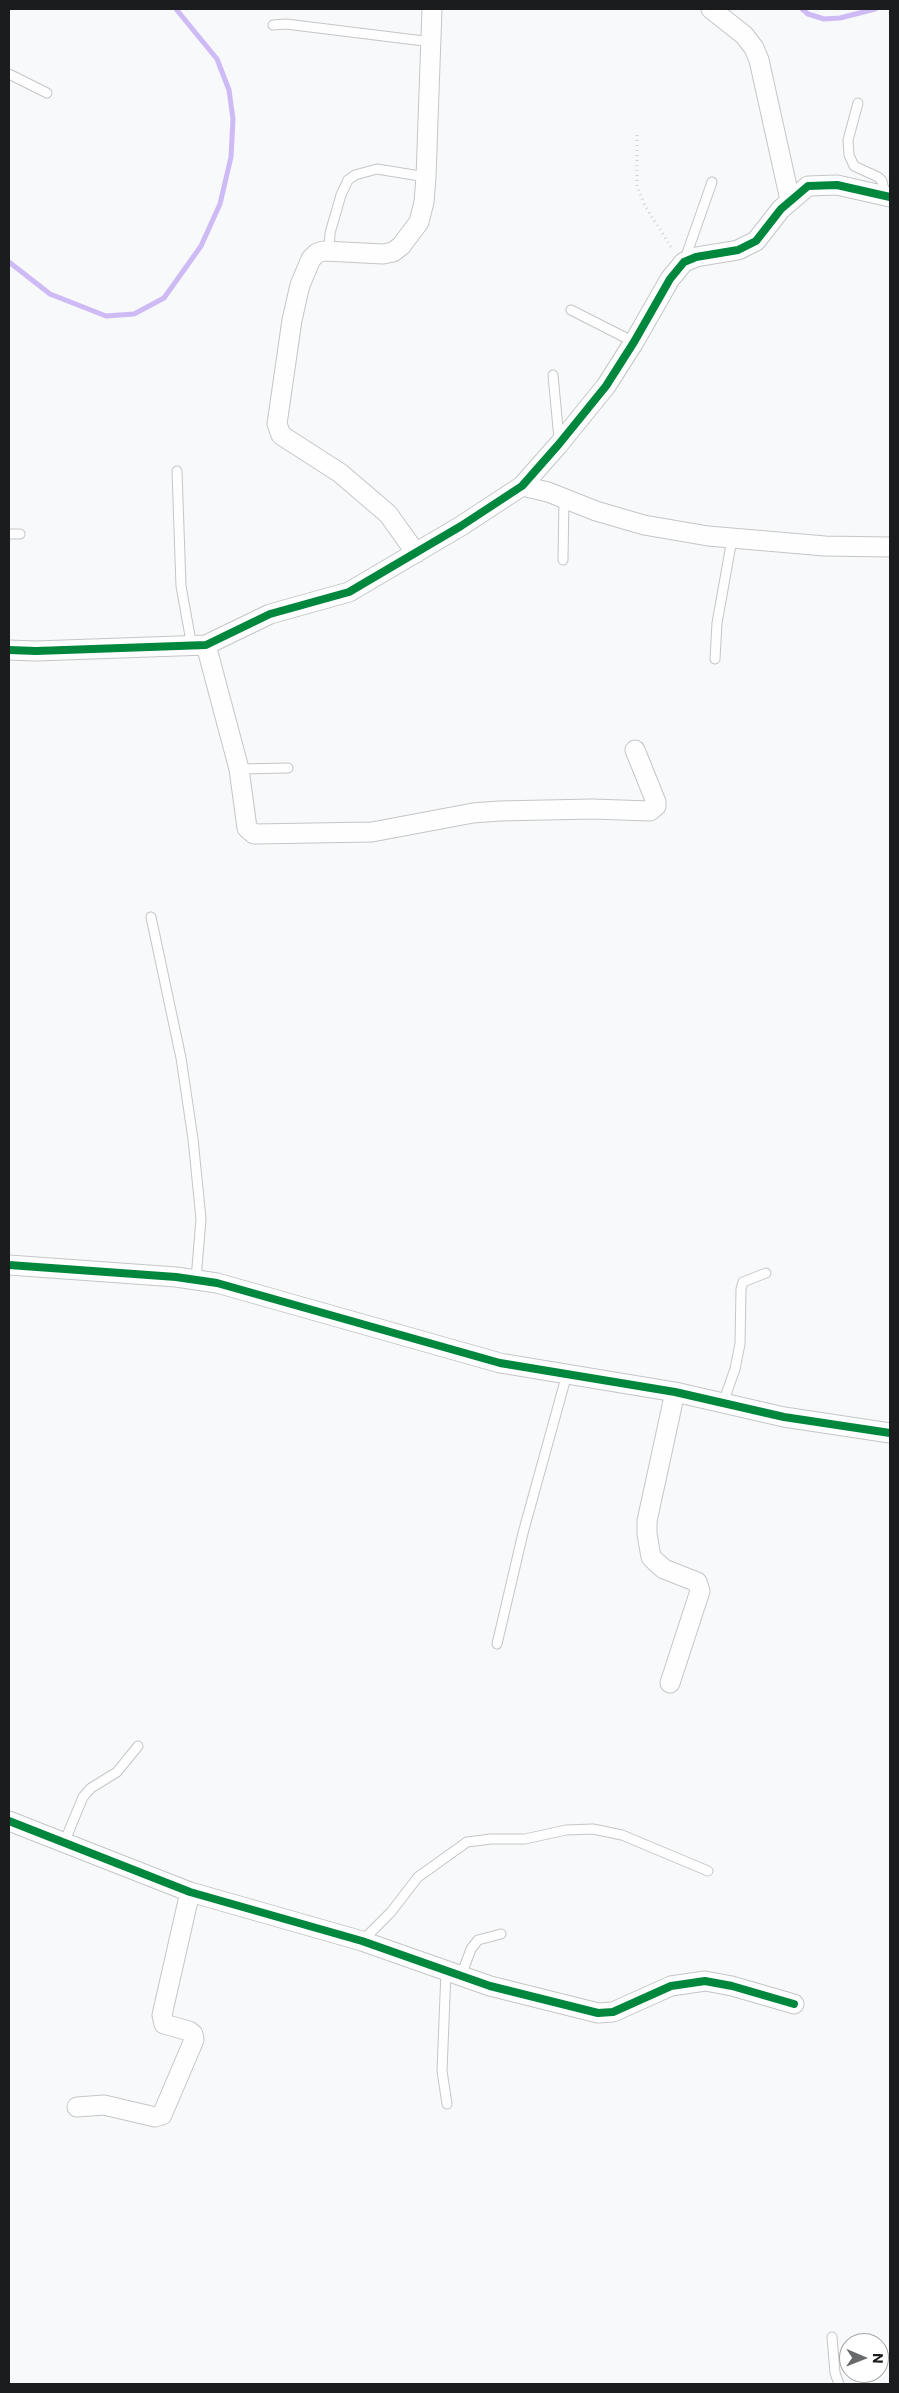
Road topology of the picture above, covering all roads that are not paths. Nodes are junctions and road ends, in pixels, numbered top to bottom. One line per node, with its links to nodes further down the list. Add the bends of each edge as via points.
1 (432, 9): 4 (street)
2 (711, 9): 11 (street, via 744,35 759,60)
3 (273, 25): 4 (lane)
4 (432, 42): 8 (street)
5 (9, 74): 6 (lane)
6 (47, 93)
7 (858, 104): 10 (lane, via 848,140 849,155 854,166 882,181)
8 (426, 177): 12 (street, via 420,222 401,246 383,254); 12 (lane, via 377,169 355,174 348,180 338,203)
9 (712, 182): 13 (lane)
10 (887, 196): 11 (street, via 822,184 808,186)
11 (790, 200): 13 (street, via 756,242 738,250 696,256)
12 (329, 251): 25 (street, via 317,253 311,259 300,285 286,355 278,432 340,473 377,503 395,521)
13 (682, 264): 15 (street)
14 (571, 310): 15 (lane)
15 (634, 342): 17 (street, via 606,386)
16 (553, 375): 17 (lane)
17 (559, 444): 19 (street)
18 (177, 471): 27 (lane, via 181,586)
19 (522, 486): 20 (street); 25 (street)
20 (564, 499): 23 (street, via 644,525); 26 (lane)
21 (9, 534): 22 (lane)
22 (20, 534)
23 (732, 539): 24 (street, via 826,546); 29 (lane, via 717,623)
24 (890, 546)
25 (416, 553): 27 (street, via 340,596 270,614)
26 (563, 560)
27 (199, 646): 28 (street); 32 (street)
28 (9, 650)
29 (715, 659)
30 (635, 750): 32 (street, via 656,802 650,811 490,812 372,832 254,834 247,828)
31 (288, 768): 32 (lane)
32 (239, 769)
33 (151, 917): 36 (lane, via 181,1058 193,1139 201,1219)
34 (9, 1264): 36 (street)
35 (766, 1272): 39 (lane, via 743,1282 740,1344)
36 (196, 1279): 37 (street, via 255,1292 500,1363)
37 (568, 1373): 38 (street); 41 (lane, via 523,1532)
38 (674, 1392): 39 (street); 42 (street, via 647,1534 651,1556 656,1562 664,1569 696,1582 700,1591)
39 (723, 1403): 40 (street, via 784,1418)
40 (890, 1433)
41 (497, 1644)
42 (670, 1683)
43 (138, 1746): 45 (lane, via 117,1772 90,1788 82,1797)
44 (9, 1821): 45 (street)
45 (64, 1843): 47 (street)
46 (708, 1871): 49 (lane, via 622,1835 593,1829 566,1830 524,1839 466,1842 418,1877 392,1912)
47 (190, 1892): 49 (street); 53 (street, via 162,2015 164,2024 189,2031 194,2040 162,2115 156,2117 104,2105)
48 (501, 1934): 50 (lane, via 478,1940)
49 (362, 1941): 50 (street)
50 (453, 1973): 51 (street, via 490,1986 598,2013 613,2012 672,1986 705,1981); 52 (lane, via 442,2070)
51 (794, 2004)
52 (448, 2104)
53 (77, 2107)
54 (832, 2338): 55 (lane)
55 (839, 2384)

